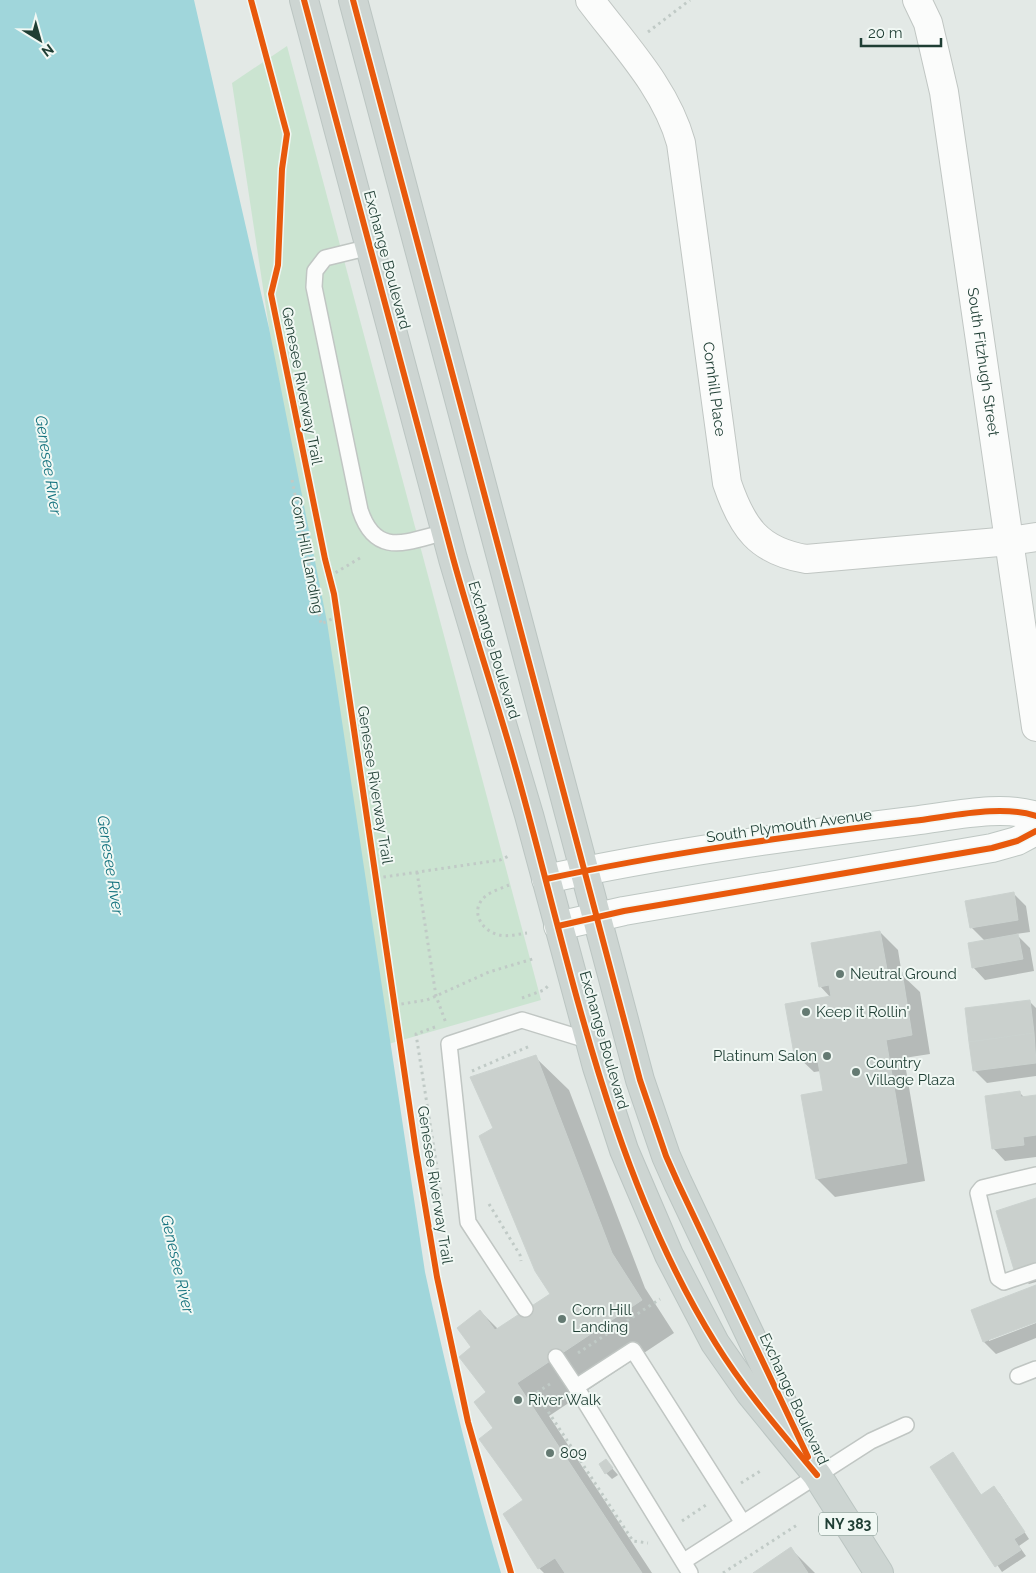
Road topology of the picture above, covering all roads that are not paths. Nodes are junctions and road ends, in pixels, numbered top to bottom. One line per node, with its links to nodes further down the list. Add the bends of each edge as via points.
1 (304, 0): 5 (main road, Exchange Boulevard / NY 383)
2 (353, 0): 11 (main road, Exchange Boulevard / NY 383)
3 (590, 0): 7 (street, Cornhill Place, via 663,97 678,135 727,483 742,520 769,548 806,558)
4 (917, 0): 7 (street, South Fitzhugh Street, via 928,24 944,92)
5 (370, 247): 6 (main road, Exchange Boulevard / NY 383); 6 (lane, via 325,258 315,271 314,287 360,510 366,527 376,539 390,543)
6 (446, 532): 12 (main road, Exchange Boulevard / NY 383)
7 (1023, 539): 8 (street, South Fitzhugh Street)
8 (1036, 727)
9 (1036, 816): 11 (street, South Plymouth Avenue, via 1016,811 991,812 845,829)
10 (1036, 831): 13 (street, via 992,848)
11 (584, 871): 12 (street, South Plymouth Avenue); 13 (main road, Exchange Boulevard / NY 383)
12 (546, 879): 14 (main road, Exchange Boulevard / NY 383)
13 (596, 917): 14 (street); 24 (main road, Exchange Boulevard / NY 383, via 640,1080 666,1156)
14 (558, 926): 15 (main road, Exchange Boulevard / NY 383)
15 (590, 1041): 18 (lane, via 522,1020 449,1044 468,1222); 24 (main road, Exchange Boulevard / NY 383, via 635,1176 684,1286 732,1369)
16 (1036, 1175): 17 (lane, via 982,1188 978,1194 998,1278 1004,1282)
17 (1036, 1271)
18 (525, 1309)
19 (559, 1361): 22 (lane)
20 (1036, 1369): 21 (lane)
21 (1018, 1376)
22 (576, 1387): 25 (lane, via 632,1350); 26 (lane)
23 (906, 1426): 24 (lane, via 871,1441)
24 (817, 1475): 25 (lane); 27 (main road, Exchange Boulevard / NY 383)
25 (743, 1523): 26 (lane)
26 (687, 1567)
27 (879, 1573)

